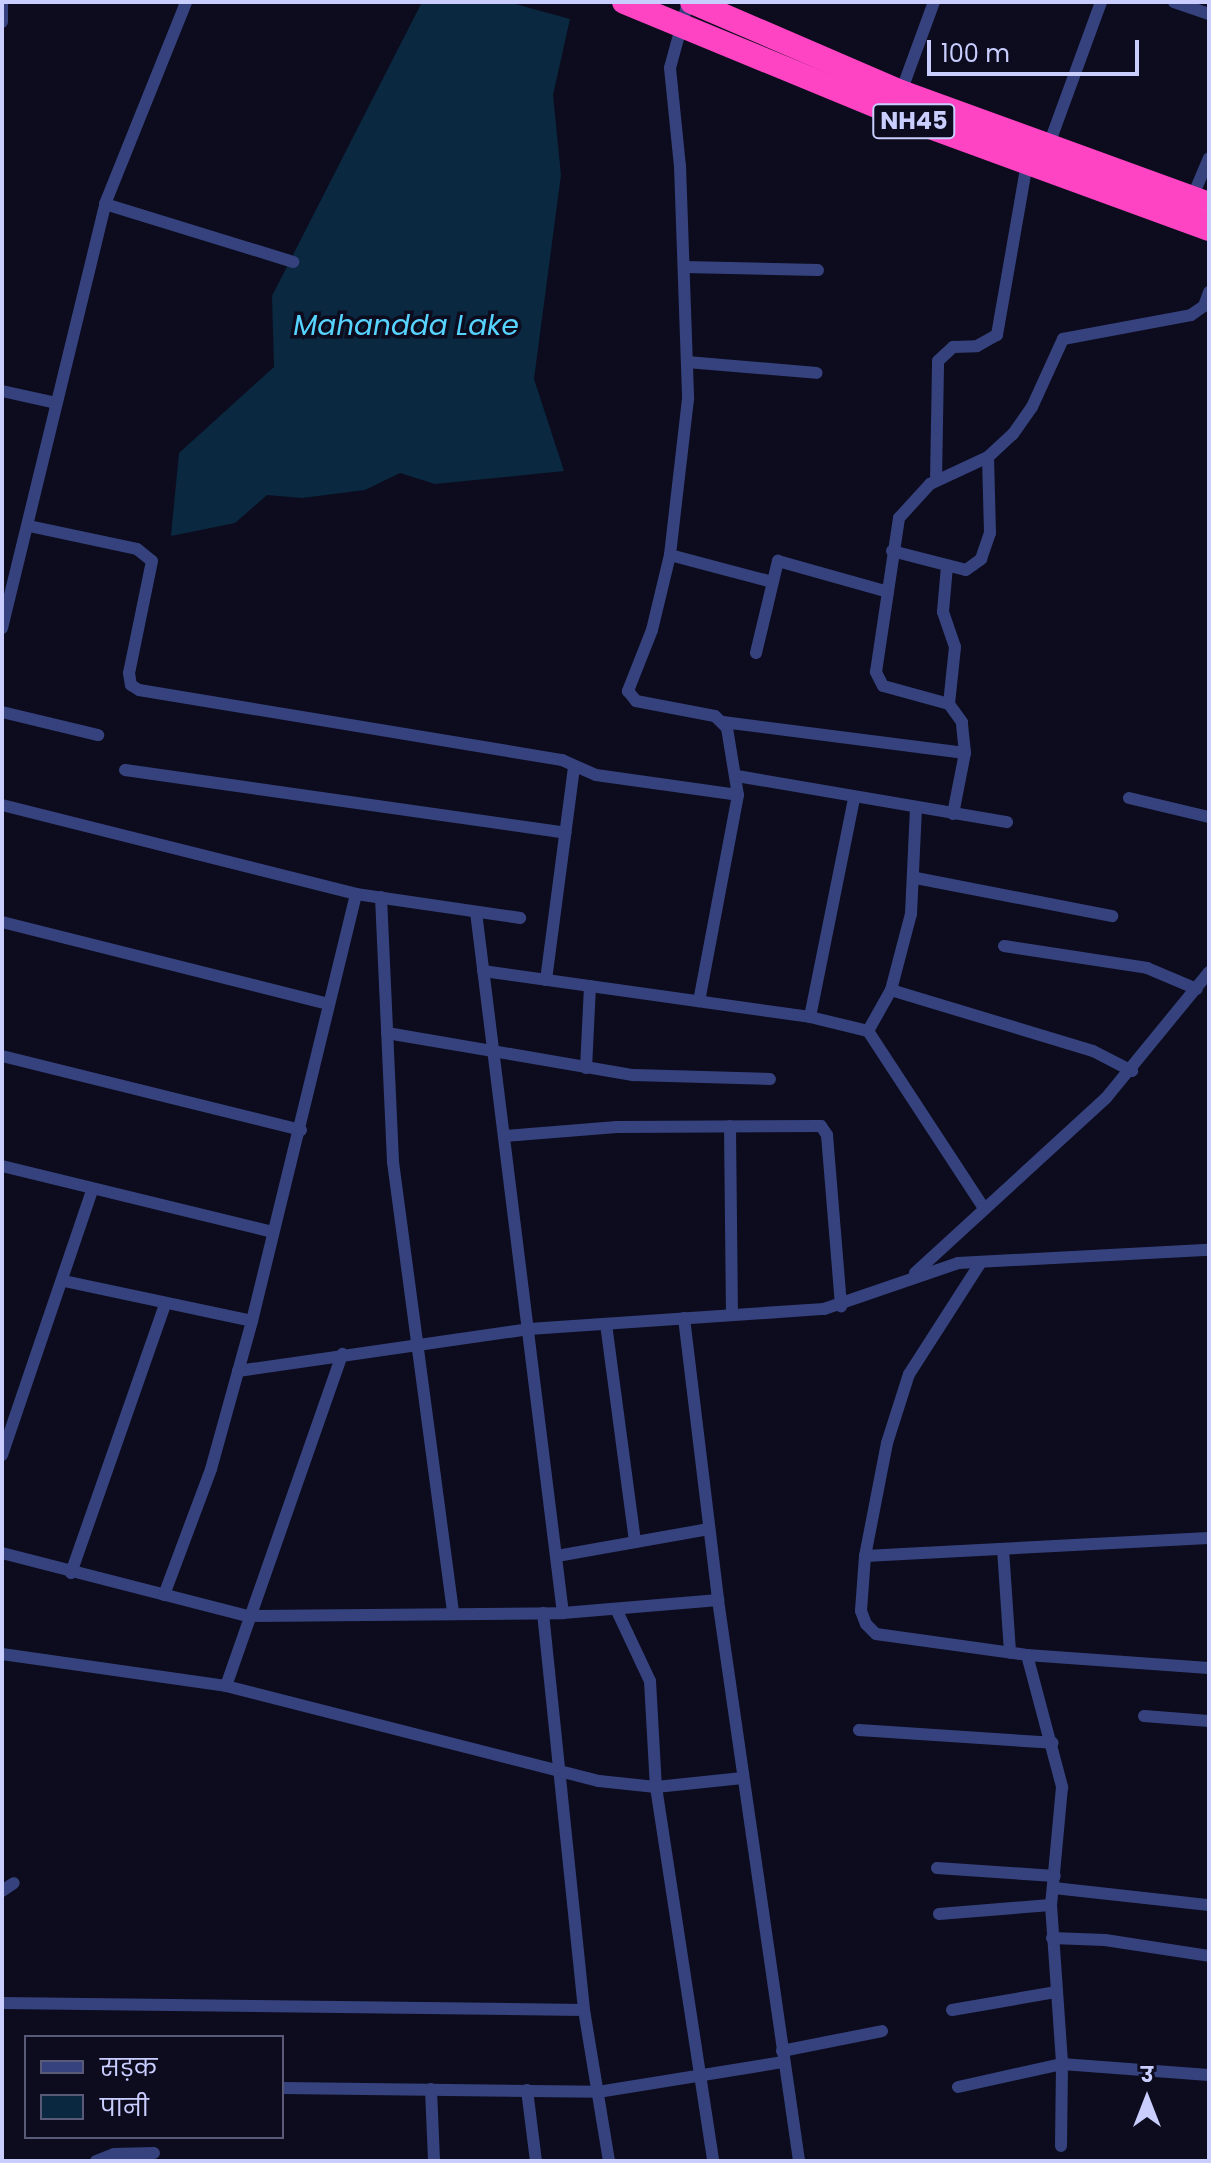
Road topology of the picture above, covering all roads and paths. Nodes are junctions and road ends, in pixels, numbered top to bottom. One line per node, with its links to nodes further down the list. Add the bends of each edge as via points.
1 (2, 2): 10 (street)
2 (186, 2): 16 (street)
3 (624, 2): 7 (highway, NH45)
4 (934, 2): 11 (street)
5 (1101, 2): 12 (street)
6 (1174, 2): 9 (street)
7 (687, 9): 8 (highway, NH45); 14 (highway, NH45); 19 (street, via 670,68)
8 (734, 10): 11 (highway, NH45)
9 (1209, 14)
10 (2, 22)
11 (901, 92): 12 (highway, NH45)
12 (1048, 147): 15 (highway, NH45)
13 (1209, 158): 15 (street)
14 (1027, 163): 17 (highway, NH45); 27 (street, via 997,335 977,346 953,347 938,361)
15 (1200, 201)
16 (105, 204): 18 (street); 25 (street)
17 (1209, 229)
18 (293, 262)
19 (684, 267): 20 (street); 22 (street)
20 (818, 270)
21 (1209, 292): 26 (street, via 1204,306 1191,315 1063,339 1025,421)
22 (687, 362): 23 (street); 30 (street, via 688,399)
23 (817, 373)
24 (2, 391): 25 (street)
25 (56, 403): 28 (street)
26 (988, 457): 27 (street); 31 (street, via 987,546 972,567)
27 (936, 480): 29 (street, via 899,518)
28 (29, 526): 34 (street); 42 (street, via 137,549 152,561 129,673 131,685 139,690)
29 (892, 551): 31 (street); 33 (street)
30 (670, 555): 32 (street); 39 (street, via 652,630 628,691 636,701)
31 (947, 566): 37 (street, via 943,612 955,647)
32 (772, 582): 33 (street, via 782,559); 36 (street)
33 (885, 591): 37 (street, via 878,679 883,686)
34 (4, 606): 35 (street)
35 (2, 628)
36 (756, 653)
37 (949, 704): 41 (street, via 962,722)
38 (2, 712): 40 (street)
39 (723, 722): 41 (street); 44 (street)
40 (98, 735)
41 (965, 753): 50 (street)
42 (574, 766): 45 (street, via 596,775); 53 (street)
43 (125, 770): 53 (street)
44 (737, 776): 45 (street); 46 (street)
45 (738, 795): 68 (street)
46 (854, 798): 49 (street); 70 (street)
47 (1129, 798): 51 (street)
48 (2, 805): 55 (street)
49 (916, 809): 50 (street); 54 (street)
50 (953, 814): 52 (street)
51 (1209, 817)
52 (1007, 822)
53 (566, 833): 64 (street)
54 (916, 878): 58 (street); 67 (street)
55 (356, 894): 56 (street); 69 (street)
56 (381, 897): 57 (street); 72 (street)
57 (476, 912): 59 (street); 62 (street)
58 (1112, 916)
59 (520, 918)
60 (2, 922): 69 (street)
61 (1004, 946): 66 (street, via 1147,968)
62 (483, 971): 64 (street); 73 (street)
63 (1209, 972): 66 (street)
64 (546, 980): 65 (street)
65 (590, 986): 68 (street); 75 (street)
66 (1197, 989): 76 (street)
67 (891, 990): 71 (street); 76 (street, via 1093,1051)
68 (699, 1001): 70 (street)
69 (328, 1004): 79 (street)
70 (810, 1017): 71 (street)
71 (868, 1031): 83 (street)
72 (387, 1033): 73 (street); 96 (street, via 393,1162)
73 (493, 1050): 75 (street); 80 (street)
74 (2, 1056): 79 (street)
75 (586, 1068): 77 (street, via 652,1077)
76 (1132, 1071): 83 (street)
77 (770, 1079)
78 (730, 1126): 80 (street); 90 (street, via 825,1129); 91 (street)
79 (301, 1130): 84 (street)
80 (504, 1136): 95 (street)
81 (2, 1166): 82 (street)
82 (92, 1190): 84 (street); 88 (street)
83 (983, 1207): 87 (street)
84 (273, 1232): 93 (street)
85 (1209, 1250): 86 (street)
86 (981, 1262): 87 (street); 106 (street, via 909,1374 887,1443)
87 (913, 1275): 90 (street)
88 (64, 1281): 89 (street); 99 (street)
89 (165, 1304): 93 (street); 107 (street)
90 (841, 1306): 91 (street)
91 (732, 1315): 92 (street)
92 (684, 1318): 94 (street); 100 (street)
93 (252, 1321): 98 (street)
94 (606, 1324): 95 (street); 102 (street)
95 (529, 1329): 96 (street); 105 (street)
96 (418, 1342): 97 (street); 113 (street)
97 (342, 1354): 98 (street); 114 (street)
98 (238, 1371): 108 (street, via 211,1469)
99 (2, 1455)
100 (709, 1529): 102 (street); 109 (street)
101 (1209, 1538): 103 (street)
102 (635, 1542): 105 (street)
103 (1003, 1549): 106 (street); 115 (street)
104 (2, 1553): 107 (street)
105 (557, 1556): 112 (street)
106 (865, 1556): 115 (street, via 861,1611 876,1634)
107 (71, 1573): 108 (street)
108 (164, 1595): 114 (street)
109 (718, 1600): 110 (street); 125 (street)
110 (617, 1611): 112 (street); 126 (street, via 650,1681)
111 (543, 1613): 112 (street); 113 (street); 124 (street)
112 (563, 1613)
113 (453, 1614): 114 (street)
114 (247, 1616): 119 (street)
115 (1010, 1653): 117 (street)
116 (2, 1654): 119 (street)
117 (1027, 1655): 118 (street); 123 (street)
118 (1209, 1668)
119 (226, 1686): 124 (street)
120 (1144, 1716): 121 (street)
121 (1209, 1721)
122 (859, 1730): 123 (street)
123 (1053, 1743): 128 (street, via 1062,1787)
124 (557, 1771): 126 (street); 138 (street)
125 (743, 1778): 126 (street); 141 (street)
126 (656, 1787): 144 (street)
127 (937, 1868): 128 (street)
128 (1054, 1882): 131 (street); 132 (street)
129 (14, 1883): 130 (street)
130 (2, 1891)
131 (1051, 1905): 133 (street); 134 (street)
132 (1209, 1905)
133 (939, 1914)
134 (1052, 1938): 135 (street, via 1105,1940); 136 (street)
135 (1209, 1956)
136 (1056, 1992): 139 (street); 142 (street)
137 (2, 2003): 138 (street)
138 (584, 2010): 149 (street)
139 (952, 2010)
140 (882, 2031): 141 (street)
141 (783, 2057): 144 (street); 157 (street)
142 (1062, 2064): 143 (street); 145 (street); 150 (street)
143 (1209, 2075)
144 (700, 2077): 149 (street); 156 (street)
145 (958, 2087)
146 (284, 2088): 147 (street)
147 (431, 2089): 148 (street); 153 (street)
148 (527, 2090): 149 (street); 154 (street)
149 (598, 2092): 155 (street)
150 (1061, 2146)
151 (153, 2157): 152 (street, via 114,2154)
152 (96, 2161)
153 (434, 2161)
154 (536, 2161)
155 (609, 2161)
156 (713, 2161)
157 (799, 2161)

